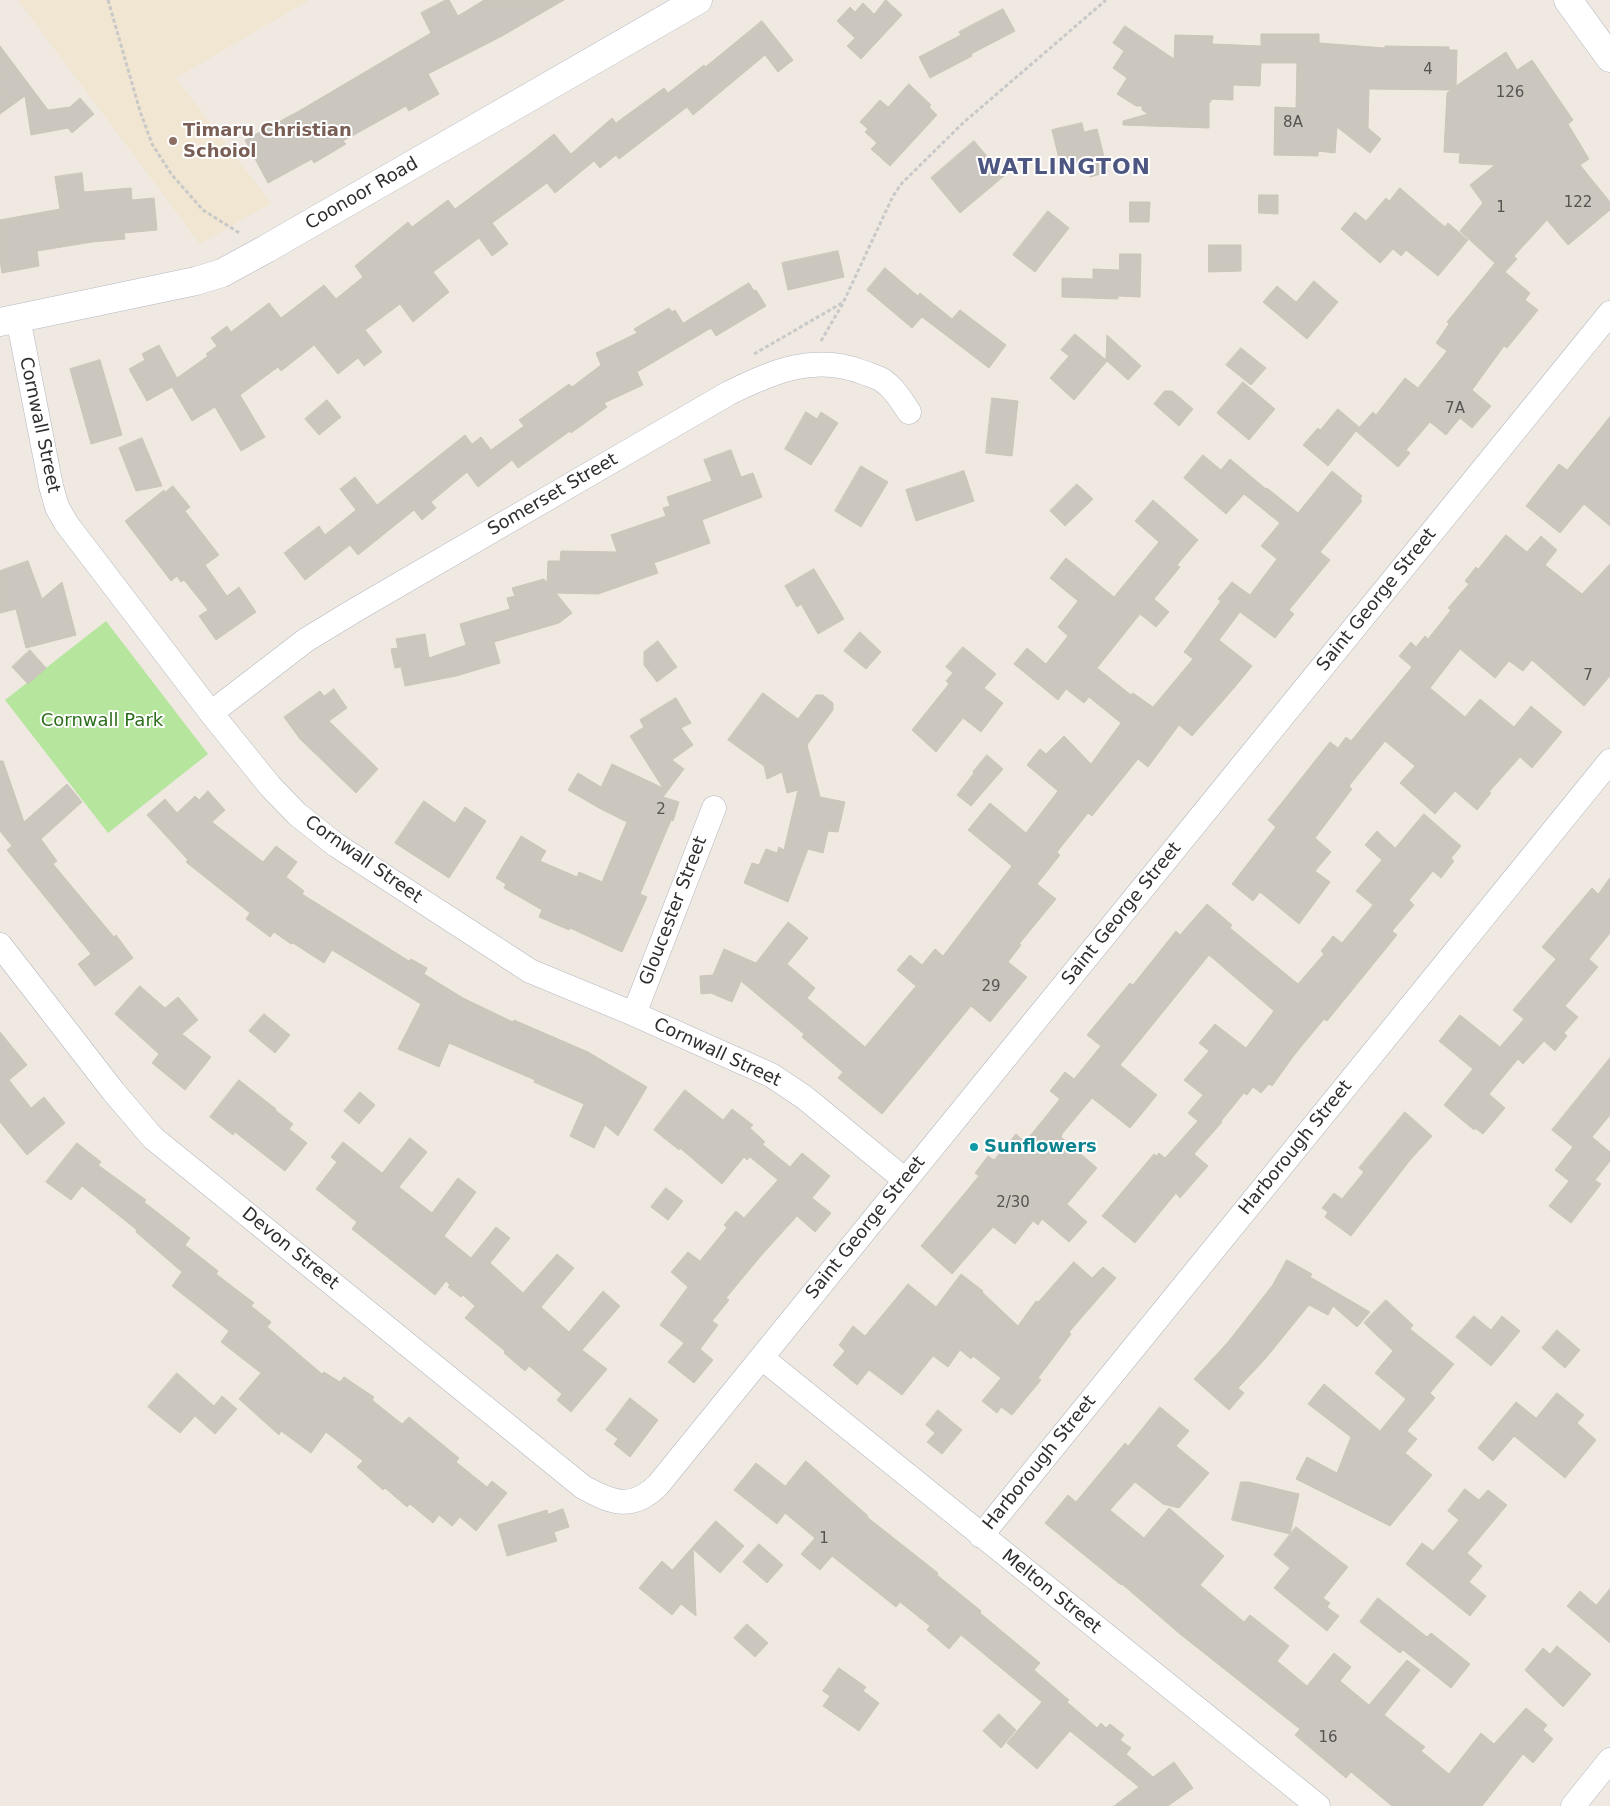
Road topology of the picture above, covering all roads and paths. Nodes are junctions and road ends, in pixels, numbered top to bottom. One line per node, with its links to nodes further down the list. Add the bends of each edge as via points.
1 (108, 0): 6 (path, via 152,144 172,175 203,210)
2 (698, 0): 6 (street, Coonoor Road)
3 (1106, 0): 7 (path, via 962,123 902,183)
4 (1568, 0): 5 (street)
5 (1610, 58)
6 (266, 249): 9 (street, Coonoor Road, via 222,273 196,281)
7 (843, 303): 10 (path); 11 (path)
8 (1610, 313): 18 (street, Saint George Street)
9 (9, 320): 13 (street, Cornwall Street, via 57,507)
10 (749, 357)
11 (807, 365): 12 (street, Somerset Street, via 832,364 881,379); 13 (street, Somerset Street, via 763,376 729,393 365,604 306,640)
12 (909, 412)
13 (211, 713): 17 (street, Cornwall Street, via 270,786 297,814 336,845 530,971)
14 (1610, 761): 21 (street, Harborough Street)
15 (714, 808): 17 (street, Gloucester Street)
16 (0, 945): 20 (street, Devon Street, via 153,1138 583,1486)
17 (634, 1014): 18 (street, Cornwall Street, via 771,1075)
18 (905, 1180): 19 (street, Saint George Street)
19 (762, 1358): 20 (street, Saint George Street, via 658,1485 648,1495); 21 (street, Melton Street)
20 (625, 1502)
21 (981, 1536): 23 (street, Melton Street)
22 (1610, 1760): 24 (street)
23 (1318, 1806)
24 (1573, 1806)

